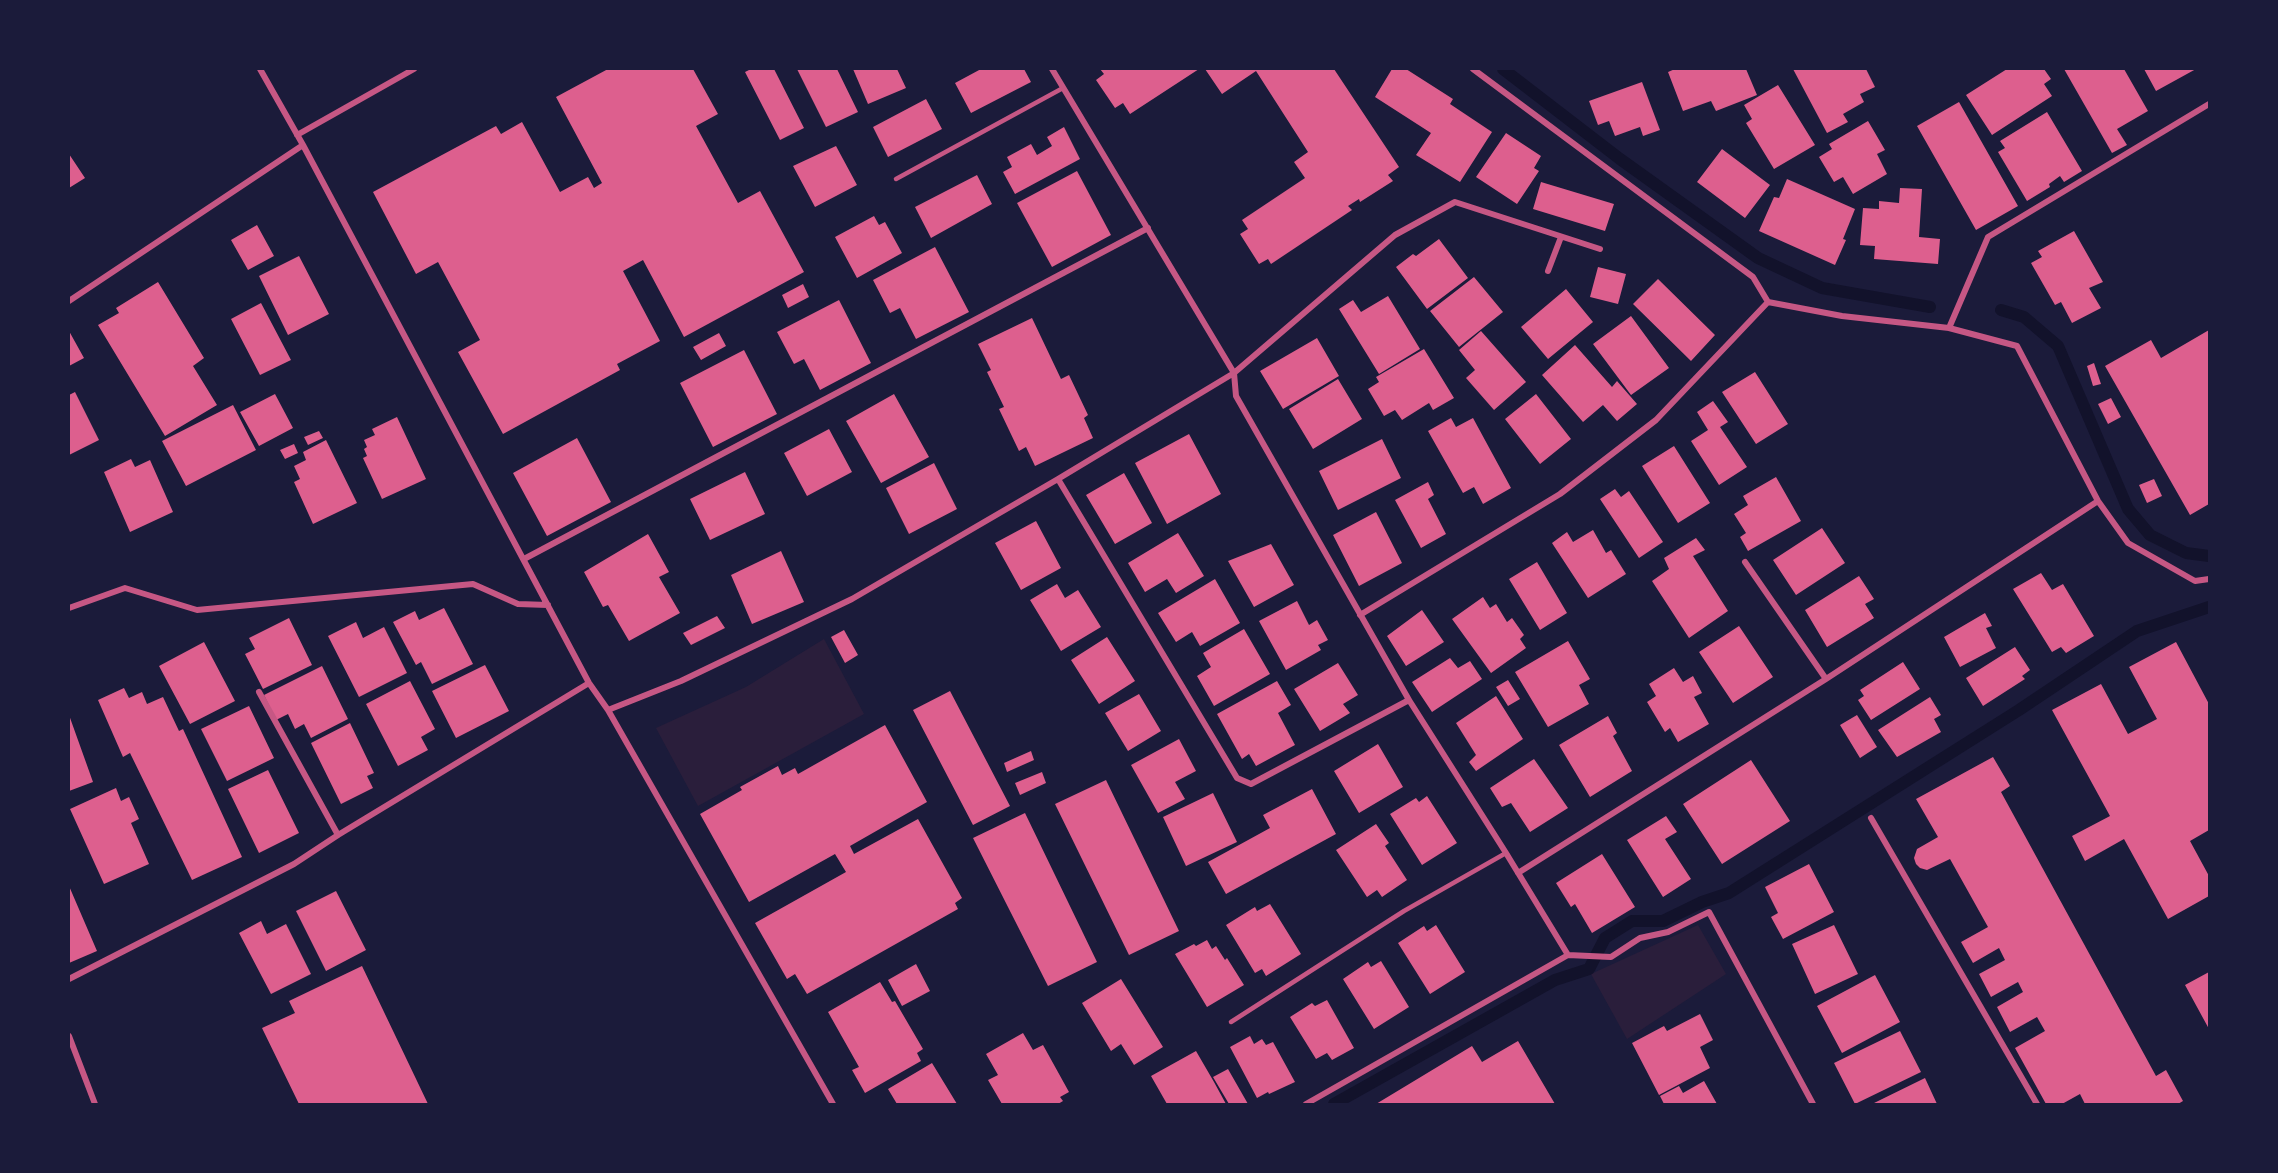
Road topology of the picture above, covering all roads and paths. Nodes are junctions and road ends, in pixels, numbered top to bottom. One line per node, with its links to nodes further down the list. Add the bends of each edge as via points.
1 (260, 69): 7 (street)
2 (414, 69): 7 (street)
3 (1052, 69): 5 (street)
4 (1473, 69): 15 (street, via 1753,277)
5 (1063, 88): 9 (lane); 10 (street)
6 (2209, 104): 16 (street, via 1988,237)
7 (297, 135): 8 (street)
8 (303, 145): 14 (street); 20 (street)
9 (896, 179)
10 (1148, 228): 17 (street); 20 (street)
11 (1561, 237): 12 (street); 13 (street); 17 (street, via 1455,202 1395,235)
12 (1600, 249)
13 (1548, 271)
14 (69, 301)
15 (1768, 302): 16 (street, via 1842,316); 25 (street, via 1656,420 1560,494)
16 (1949, 328): 19 (street, via 2018,346)
17 (1234, 373): 18 (street); 25 (street, via 1236,396)
18 (1058, 478): 29 (street, via 1237,778 1251,784); 30 (street, via 852,599 681,681)
19 (2098, 501): 22 (street, via 2127,543 2195,581); 26 (street)
20 (524, 559): 23 (street)
21 (1745, 562): 26 (street)
22 (2209, 579)
23 (548, 605): 24 (street, via 518,604 473,584 197,610 125,588); 27 (street)
24 (69, 608)
25 (1360, 615): 29 (street)
26 (1826, 679): 34 (street)
27 (589, 683): 30 (street); 32 (street)
28 (259, 692): 32 (street)
29 (1409, 700): 33 (street)
30 (608, 710): 40 (street)
31 (1871, 818): 43 (street)
32 (338, 835): 36 (street, via 294,864)
33 (1506, 853): 34 (street); 37 (lane, via 1404,911)
34 (1518, 873): 35 (street)
35 (1568, 955): 41 (street); 42 (street, via 1611,957 1640,939 1668,932 1709,912)
36 (69, 979)
37 (1231, 1022)
38 (69, 1036): 39 (street)
39 (95, 1104)
40 (833, 1104)
41 (1306, 1104)
42 (1813, 1104)
43 (2037, 1104)

